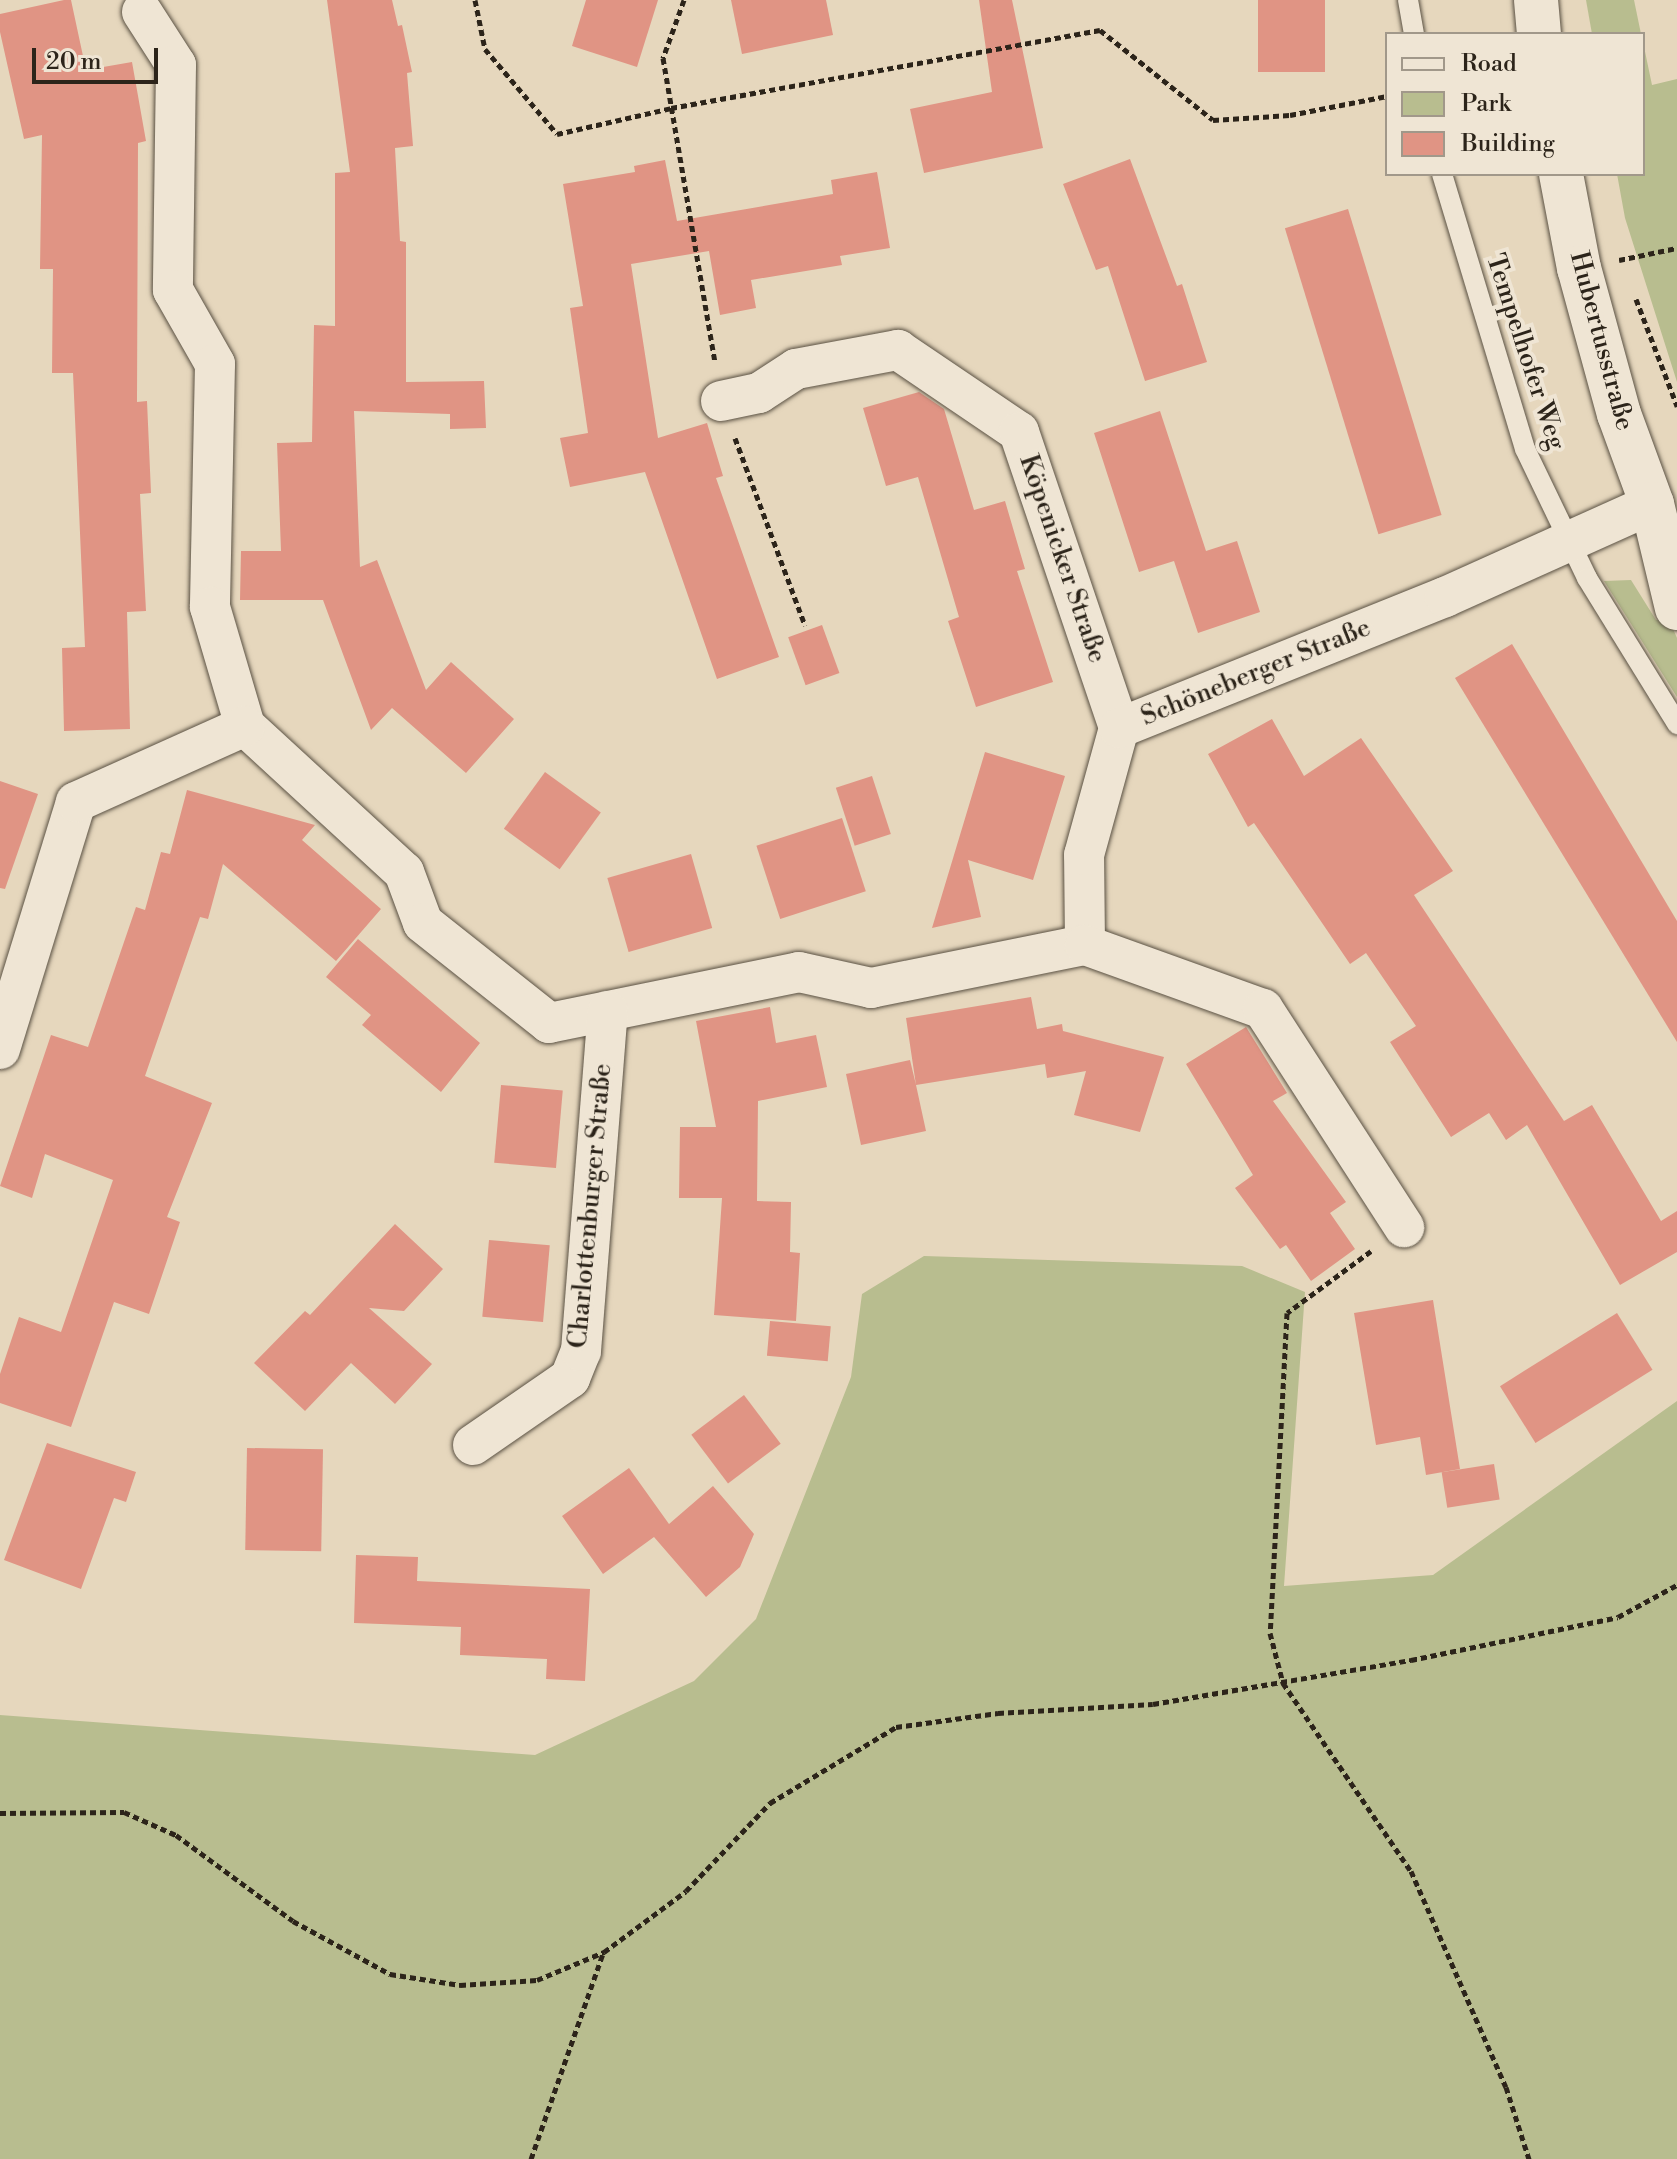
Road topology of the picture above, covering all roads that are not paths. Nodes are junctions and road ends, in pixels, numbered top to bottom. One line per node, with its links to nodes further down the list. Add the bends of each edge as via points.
1 (1408, 0): 4 (lane)
2 (1536, 0): 5 (street)
3 (142, 12): 13 (street, via 176,65 173,290 215,364 210,607)
4 (1414, 32)
5 (1539, 32)
6 (1443, 176): 10 (lane, Tempelhofer Weg, via 1525,449)
7 (1562, 176): 9 (street, Hubertusstraße, via 1600,264 1619,414)
8 (721, 401): 14 (street, Köpenicker Straße, via 759,393 796,369 898,350 1019,432)
9 (1665, 517): 10 (street); 11 (street, Hubertusstraße)
10 (1569, 542): 12 (lane, Tempelhofer Weg); 14 (street, Schöneberger Straße)
11 (1677, 608)
12 (1677, 724)
13 (245, 726): 16 (street, via 404,872 423,923 549,1023); 17 (street, via 76,802)
14 (1119, 728): 15 (street, Schöneberger Straße, via 1084,855)
15 (1085, 945): 16 (street, via 871,988 799,972); 18 (street, via 1263,1009)
16 (608, 1011): 19 (street, Charlottenburger Straße, via 581,1351 570,1378)
17 (0, 1049)
18 (1404, 1227)
19 (473, 1445)

